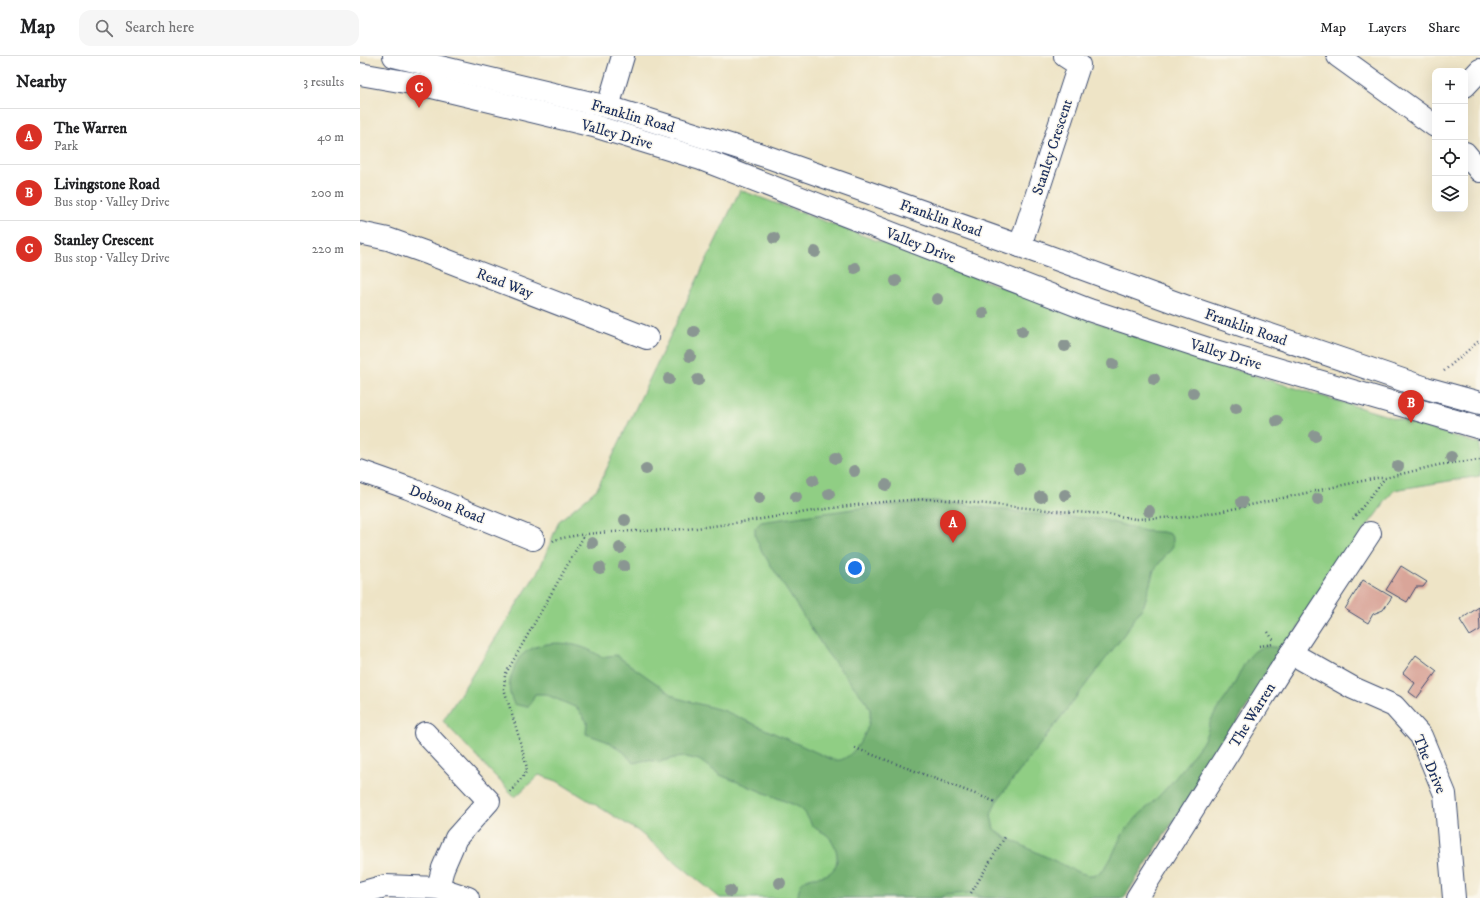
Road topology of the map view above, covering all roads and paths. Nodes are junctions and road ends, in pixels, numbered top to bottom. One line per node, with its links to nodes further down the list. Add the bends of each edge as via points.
1 (394, 56): 8 (street, Franklin Road)
2 (623, 56): 8 (street)
3 (1065, 56): 13 (street, Stanley Crescent, via 1079,65)
4 (1338, 56): 9 (street)
5 (1480, 70): 7 (street)
6 (360, 74): 18 (street, Valley Drive, via 428,86 587,124 701,159 1089,310 1208,349)
7 (1468, 83)
8 (608, 107): 13 (street, Franklin Road, via 765,156)
9 (1432, 124)
10 (1468, 157): 11 (street)
11 (1480, 171)
12 (360, 233): 14 (street, Read Way, via 388,238)
13 (1020, 246): 16 (street, Franklin Road, via 1185,306)
14 (647, 338)
15 (1480, 340): 16 (path)
16 (1426, 388): 17 (street, Franklin Road)
17 (1480, 403)
18 (1480, 428)
19 (1480, 459): 21 (path, via 1438,465)
20 (360, 471): 24 (street, Dobson Road)
21 (1385, 478): 22 (path, via 1223,512 1187,517 1135,519 1108,514 937,499 868,504 684,529); 23 (path, via 1348,525)
22 (585, 534): 24 (path, via 554,540 550,548); 29 (path, via 505,675 504,689 527,768)
23 (1369, 535): 26 (street, The Warren)
24 (533, 539)
25 (1259, 646): 26 (path)
26 (1283, 648): 36 (street, The Warren); 37 (street, The Drive, via 1353,688 1394,706 1421,736 1444,794)
27 (425, 733): 32 (street, via 489,801 456,838 443,868)
28 (855, 748): 30 (path)
29 (510, 792)
30 (996, 802)
31 (1004, 837): 34 (path)
32 (438, 888): 33 (street, via 385,886); 35 (street)
33 (360, 893)
34 (971, 893)
35 (468, 898)
36 (1137, 898)
37 (1454, 898)

